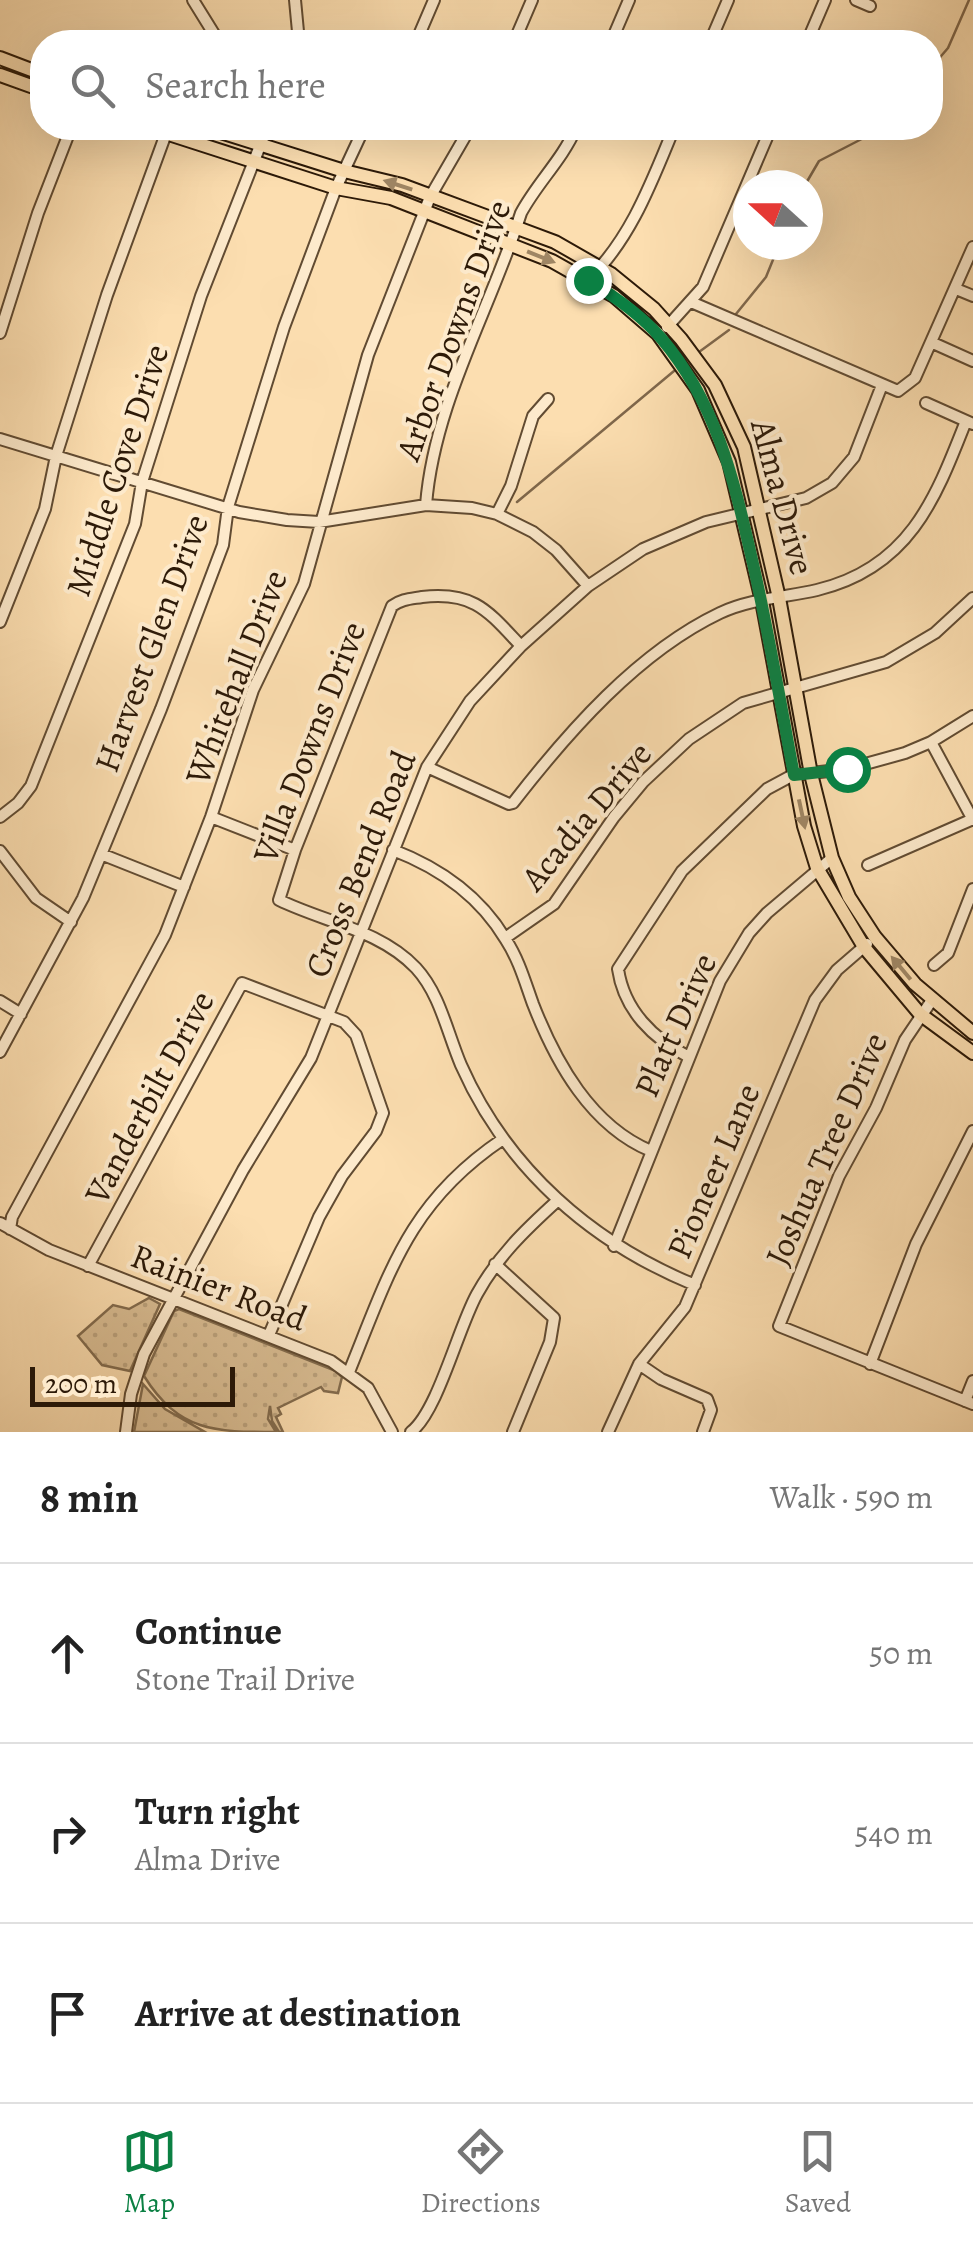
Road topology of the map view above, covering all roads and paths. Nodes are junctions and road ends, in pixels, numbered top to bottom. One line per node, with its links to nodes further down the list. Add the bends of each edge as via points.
1 (193, 0): 10 (street)
2 (295, 0): 11 (street)
3 (434, 0): 12 (street)
4 (532, 0): 13 (street)
5 (629, 0): 14 (street)
6 (728, 0): 15 (street)
7 (825, 0): 16 (street)
8 (856, 0): 9 (street)
9 (870, 6)
10 (212, 30)
11 (299, 30)
12 (421, 30)
13 (519, 30)
14 (616, 30)
15 (715, 30)
16 (812, 30)
17 (1, 60): 18 (main road)
18 (30, 70)
19 (0, 74): 20 (main road)
20 (30, 85)
21 (67, 140): 45 (street)
22 (163, 140): 53 (street)
23 (194, 140): 32 (main road, Alma Drive)
24 (243, 140): 31 (main road, Alma Drive)
25 (263, 140): 31 (street, Middle Cove Drive)
26 (358, 140): 33 (street, Harvest Glen Drive)
27 (463, 140): 35 (street, Whitehall Drive)
28 (569, 140): 36 (street, Arbor Downs Drive, via 535,186)
29 (669, 140): 39 (street, via 644,200)
30 (766, 140): 43 (street)
31 (260, 146): 32 (street, Middle Cove Drive); 33 (main road, Alma Drive)
32 (253, 162): 34 (main road, Alma Drive); 54 (street, Middle Cove Drive)
33 (344, 171): 34 (street, Harvest Glen Drive); 35 (main road, Alma Drive, one-way to 33, via 402,186)
34 (336, 188): 35 (main road, Alma Drive); 56 (street, Harvest Glen Drive)
35 (427, 203): 36 (main road, Alma Drive); 37 (main road, Alma Drive); 60 (street, Whitehall Drive, via 368,355)
36 (516, 228): 37 (street, Arbor Downs Drive); 39 (main road, Alma Drive)
37 (509, 244): 40 (main road, Alma Drive, one-way to 40); 55 (street, Arbor Downs Drive, via 445,417)
38 (973, 247): 41 (street)
39 (602, 267): 40 (street); 44 (main road, Alma Drive, via 640,296)
40 (588, 280): 44 (main road, Alma Drive)
41 (956, 289): 42 (street); 46 (street)
42 (973, 296)
43 (691, 302): 44 (street); 48 (street)
44 (664, 330): 57 (main road, Alma Drive, via 706,374 730,412); 58 (main road, Alma Drive, via 711,415)
45 (0, 333)
46 (932, 344): 47 (street); 48 (street, via 916,378 898,391)
47 (973, 361)
48 (882, 385): 57 (street, Cross Bend Road, via 844,472 820,491)
49 (548, 399): 59 (street, via 533,416)
50 (926, 403): 51 (street)
51 (969, 422): 62 (street, via 938,494 898,547 844,582)
52 (0, 439): 53 (street)
53 (56, 456): 54 (street); 65 (street, via 44,509)
54 (142, 482): 56 (street); 74 (street, Middle Cove Drive, via 135,524 31,786)
55 (426, 505): 59 (street); 60 (street)
56 (228, 507): 60 (street); 80 (street, Harvest Glen Drive, via 216,563)
57 (759, 510): 58 (street, Cross Bend Road); 62 (main road, Alma Drive)
58 (742, 513): 61 (street, Cross Bend Road, via 643,548); 64 (main road, Alma Drive)
59 (497, 514): 61 (street, via 540,536)
60 (319, 522): 75 (street, Whitehall Drive, via 304,584 253,690)
61 (588, 586): 66 (street, Cross Bend Road)
62 (779, 598): 64 (street); 67 (main road, Alma Drive)
63 (973, 598): 67 (street, Acadia Drive, via 886,662)
64 (762, 602): 68 (main road, Alma Drive); 71 (street, via 724,611 661,650 560,742 513,803)
65 (0, 622)
66 (521, 646): 71 (street, Cross Bend Road, via 470,701); 77 (street, Villa Downs Drive, via 490,612 464,598 442,595 392,606)
67 (796, 686): 68 (street, Acadia Drive); 72 (main road, Alma Drive)
68 (778, 691): 73 (main road, Alma Drive); 89 (street, Acadia Drive, via 742,703 690,738 614,817 554,904)
69 (973, 716): 70 (street)
70 (931, 742): 72 (street, via 876,762); 76 (street)
71 (427, 767): 78 (street, Cross Bend Road)
72 (811, 774): 73 (street); 81 (main road, Alma Drive)
73 (794, 775): 83 (main road, Alma Drive, one-way to 83); 100 (street, via 767,789 682,871 618,969 632,1008 664,1044)
74 (0, 816)
75 (212, 817): 77 (street); 84 (street, Whitehall Drive)
76 (973, 819): 82 (street)
77 (295, 850): 87 (street, Villa Downs Drive, via 279,900)
78 (393, 850): 87 (street, Cross Bend Road); 89 (street, via 457,884)
79 (0, 851): 86 (street, via 45,908)
80 (101, 854): 84 (street); 86 (street, Harvest Glen Drive)
81 (832, 858): 83 (street, Platt Drive); 88 (main road, Alma Drive)
82 (868, 865)
83 (817, 868): 90 (main road, Alma Drive); 100 (street, Platt Drive, via 749,933 720,981)
84 (184, 886): 105 (street, Whitehall Drive, via 156,954)
85 (973, 889): 91 (street, via 948,953)
86 (71, 922): 94 (street, Harvest Glen Drive)
87 (360, 933): 96 (street, Cross Bend Road); 102 (street, via 400,954 426,982 461,1065)
88 (875, 937): 90 (street, Pioneer Lane); 93 (main road, Alma Drive, one-way to 88)
89 (505, 938): 103 (street, via 544,1031 576,1086 619,1135)
90 (864, 947): 95 (main road, Alma Drive); 109 (street, Pioneer Lane, via 815,1000)
91 (934, 965)
92 (0, 1000): 94 (street)
93 (932, 1000): 95 (street, Joshua Tree Drive); 97 (main road, Alma Drive)
94 (21, 1014): 98 (street, Harvest Glen Drive)
95 (920, 1014): 99 (main road, Alma Drive); 113 (street, Joshua Tree Drive, via 824,1208 778,1326)
96 (328, 1016): 108 (street, Vanderbilt Drive, via 242,983); 110 (street, Cross Bend Road, via 303,1072); 111 (street, via 356,1035 383,1113 319,1217)
97 (973, 1033)
98 (0, 1052)
99 (973, 1054)
100 (689, 1056): 103 (street, Platt Drive)
101 (973, 1131): 113 (street, via 916,1244)
102 (503, 1139): 104 (street); 114 (street, via 457,1172 416,1222 385,1280)
103 (652, 1151): 106 (street, Platt Drive)
104 (557, 1201): 106 (street); 107 (street)
105 (5, 1226): 108 (street, Rainier Road)
106 (614, 1246): 109 (street)
107 (495, 1264): 119 (street, via 426,1417); 120 (street, via 550,1312 555,1325)
108 (88, 1266): 110 (street, Rainier Road)
109 (695, 1285): 112 (street, Pioneer Lane, via 676,1321)
110 (172, 1299): 111 (street, Rainier Road); 117 (street, Cross Bend Road, via 144,1354)
111 (269, 1336): 114 (street, Rainier Road)
112 (639, 1364): 121 (street, Pioneer Lane); 122 (street, via 708,1398 711,1410)
113 (870, 1364): 116 (street)
114 (350, 1372): 118 (street, Rainier Road, via 368,1388)
115 (973, 1381): 116 (street)
116 (969, 1403)
117 (126, 1432)
118 (392, 1432)
119 (411, 1432)
120 (512, 1432)
121 (608, 1432)
122 (702, 1432)

